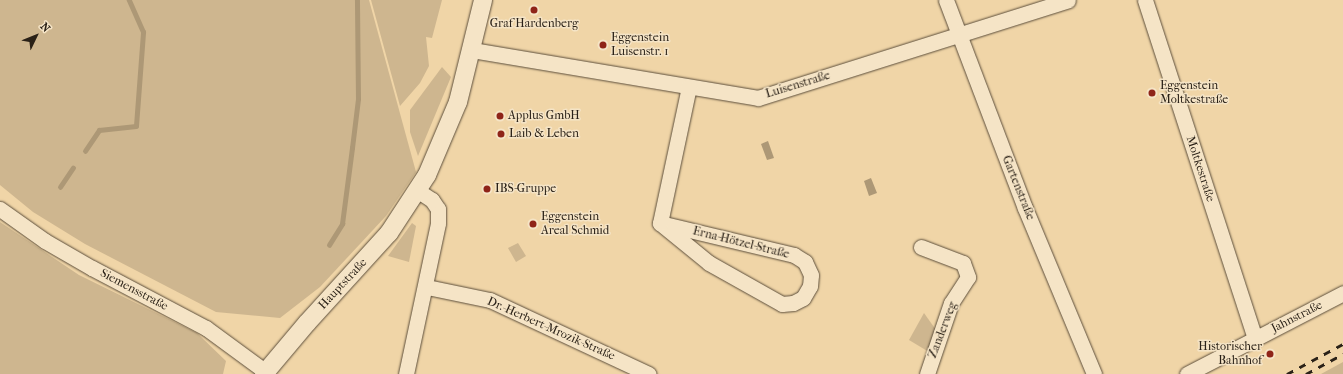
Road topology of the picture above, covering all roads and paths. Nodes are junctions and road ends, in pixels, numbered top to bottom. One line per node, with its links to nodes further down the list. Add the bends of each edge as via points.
1 (483, 0): 6 (street, Hauptstraße)
2 (946, 0): 5 (street, Gartenstraße)
3 (1068, 0): 5 (street, Luisenstraße)
4 (1145, 0): 14 (street, Moltkestraße)
5 (960, 36): 7 (street, Luisenstraße, via 758,98); 19 (street, Gartenstraße, via 1025,208)
6 (472, 50): 7 (street, Luisenstraße); 8 (street, Hauptstraße, via 451,125)
7 (689, 87): 10 (street)
8 (418, 191): 12 (street, via 432,200 438,209); 15 (street, Hauptstraße, via 389,233 307,322)
9 (0, 209): 15 (street, Siemensstraße, via 45,241 206,328)
10 (660, 223): 10 (street, Erna-Hötzel-Straße, via 709,263 782,304 793,303 803,298 810,286 811,275 805,262 794,255)
11 (920, 247): 18 (street, Zanderweg, via 963,263 968,277 951,303)
12 (427, 288): 16 (street); 17 (street, Dr.-Herbert-Mrozik-Straße, via 490,300)
13 (1343, 293): 14 (street, Jahnstraße)
14 (1255, 338): 20 (street, Jahnstraße)
15 (265, 373)
16 (406, 374)
17 (649, 374)
18 (927, 374)
19 (1094, 374)
20 (1187, 374)

